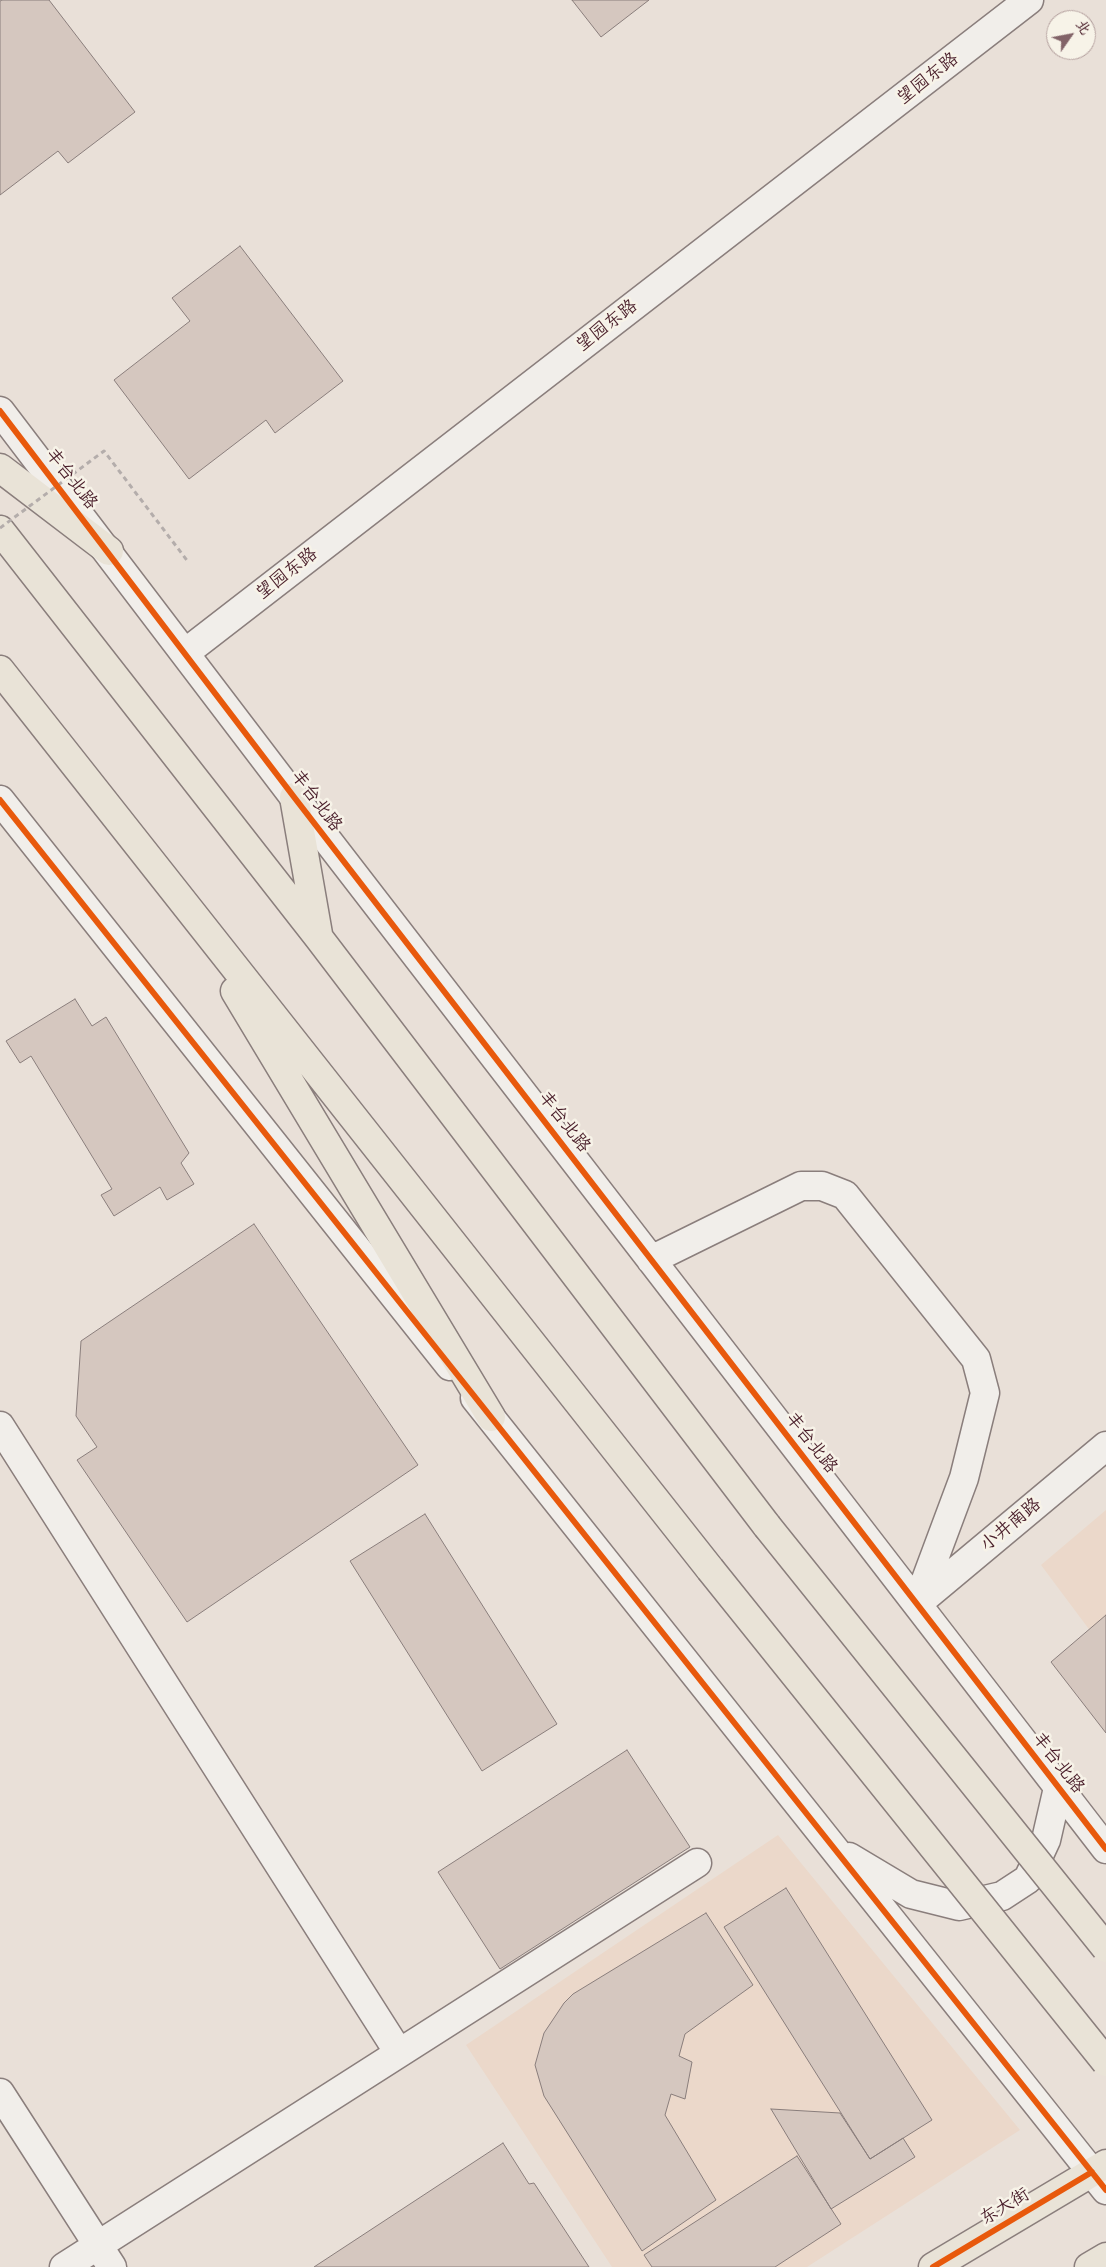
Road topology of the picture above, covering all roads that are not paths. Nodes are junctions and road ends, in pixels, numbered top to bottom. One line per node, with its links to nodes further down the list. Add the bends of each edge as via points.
1 (1030, 0): 6 (street, 望园东路)
2 (0, 411): 5 (street, 丰台北路)
3 (0, 468): 5 (main road)
4 (0, 529): 11 (main road)
5 (108, 552): 6 (street, 丰台北路)
6 (185, 653): 8 (street, 丰台北路)
7 (0, 670): 10 (main road)
8 (294, 797): 11 (main road); 12 (street, 丰台北路)
9 (0, 800): 13 (street)
10 (176, 893): 13 (main road); 23 (main road, bridge, via 710,1569)
11 (319, 938): 21 (main road, bridge, via 768,1526)
12 (651, 1260): 16 (street, 丰台北路); 16 (street, via 801,1186 822,1186 845,1195 976,1359 985,1393 964,1478)
13 (491, 1417): 18 (street)
14 (0, 1426): 22 (street)
15 (1106, 1446): 16 (street, 小井南路)
16 (917, 1604): 17 (street, 丰台北路)
17 (1058, 1788): 18 (street, via 1046,1840 1028,1879 1002,1896 959,1906 911,1894); 19 (street, 丰台北路)
18 (833, 1847): 25 (street)
19 (1106, 1849)
20 (697, 1863): 22 (street)
21 (1106, 1948)
22 (399, 2053): 26 (street)
23 (1106, 2062)
24 (0, 2093): 26 (street)
25 (1101, 2175): 29 (main road, 东大街)
26 (105, 2256): 28 (street)
27 (1106, 2257): 30 (main road)
28 (64, 2267)
29 (933, 2267)
30 (1089, 2267)

